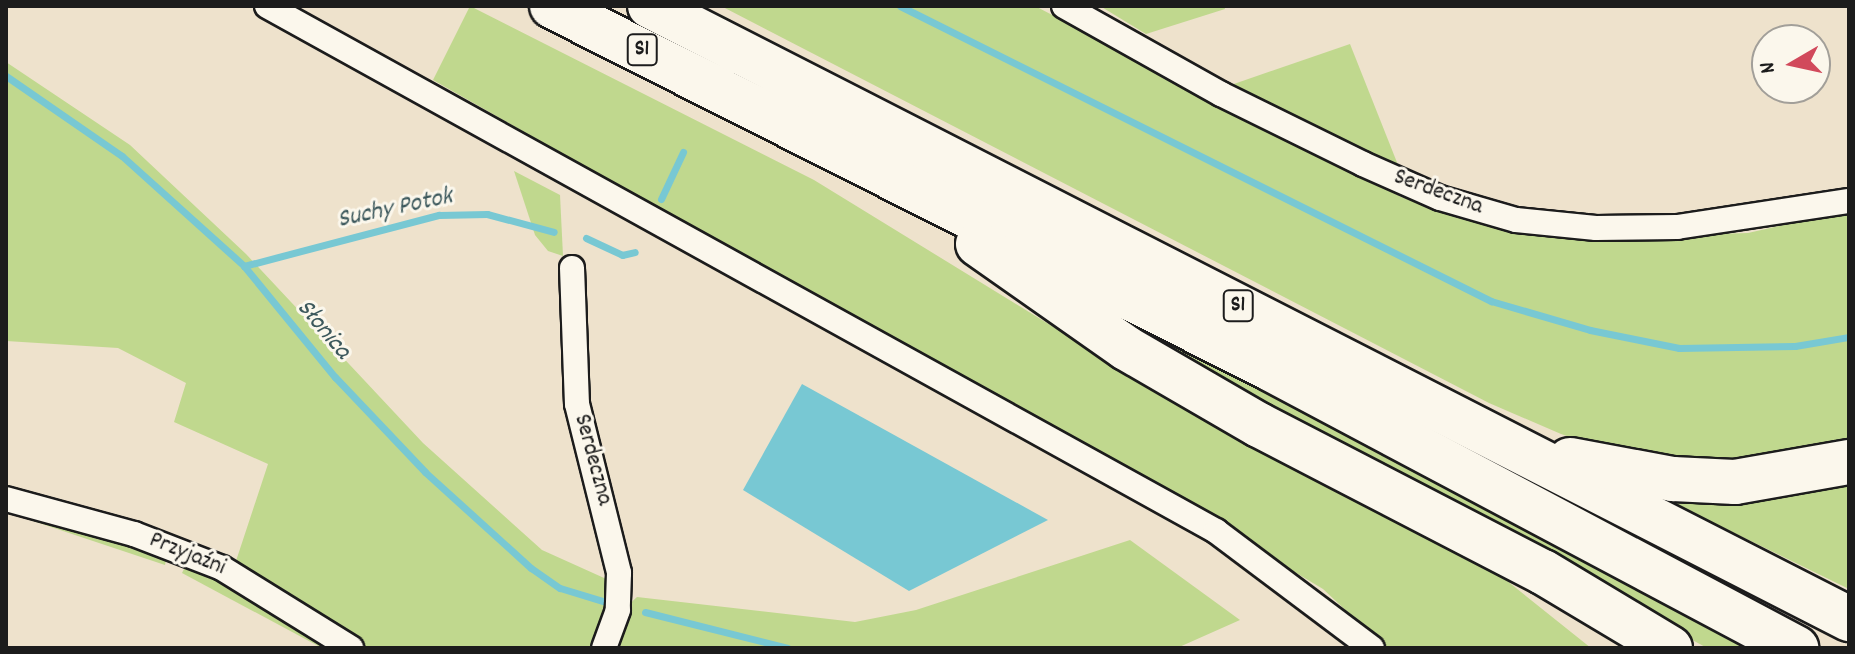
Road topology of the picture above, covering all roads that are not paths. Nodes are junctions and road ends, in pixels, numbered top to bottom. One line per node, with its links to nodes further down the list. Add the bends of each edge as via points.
1 (267, 6): 14 (street, via 1216,531)
2 (552, 6): 5 (highway, S1)
3 (650, 6): 8 (highway, S1)
4 (1064, 6): 6 (street, Serdeczna, via 1221,94 1363,164 1440,198 1516,220 1596,228 1677,227)
5 (883, 173): 15 (highway, via 1126,348 1259,425 1543,572); 16 (highway, S1, via 1427,451)
6 (1849, 201)
7 (572, 268): 13 (street, Serdeczna, via 577,404 619,573 618,610)
8 (1506, 443): 9 (highway, via 1601,468 1673,479 1735,482); 11 (highway, S1)
9 (1849, 462)
10 (6, 499): 12 (street, Przyjaźni, via 134,534 222,568)
11 (1839, 615)
12 (351, 648)
13 (604, 648)
14 (1372, 648)
15 (1670, 648)
16 (1796, 648)

